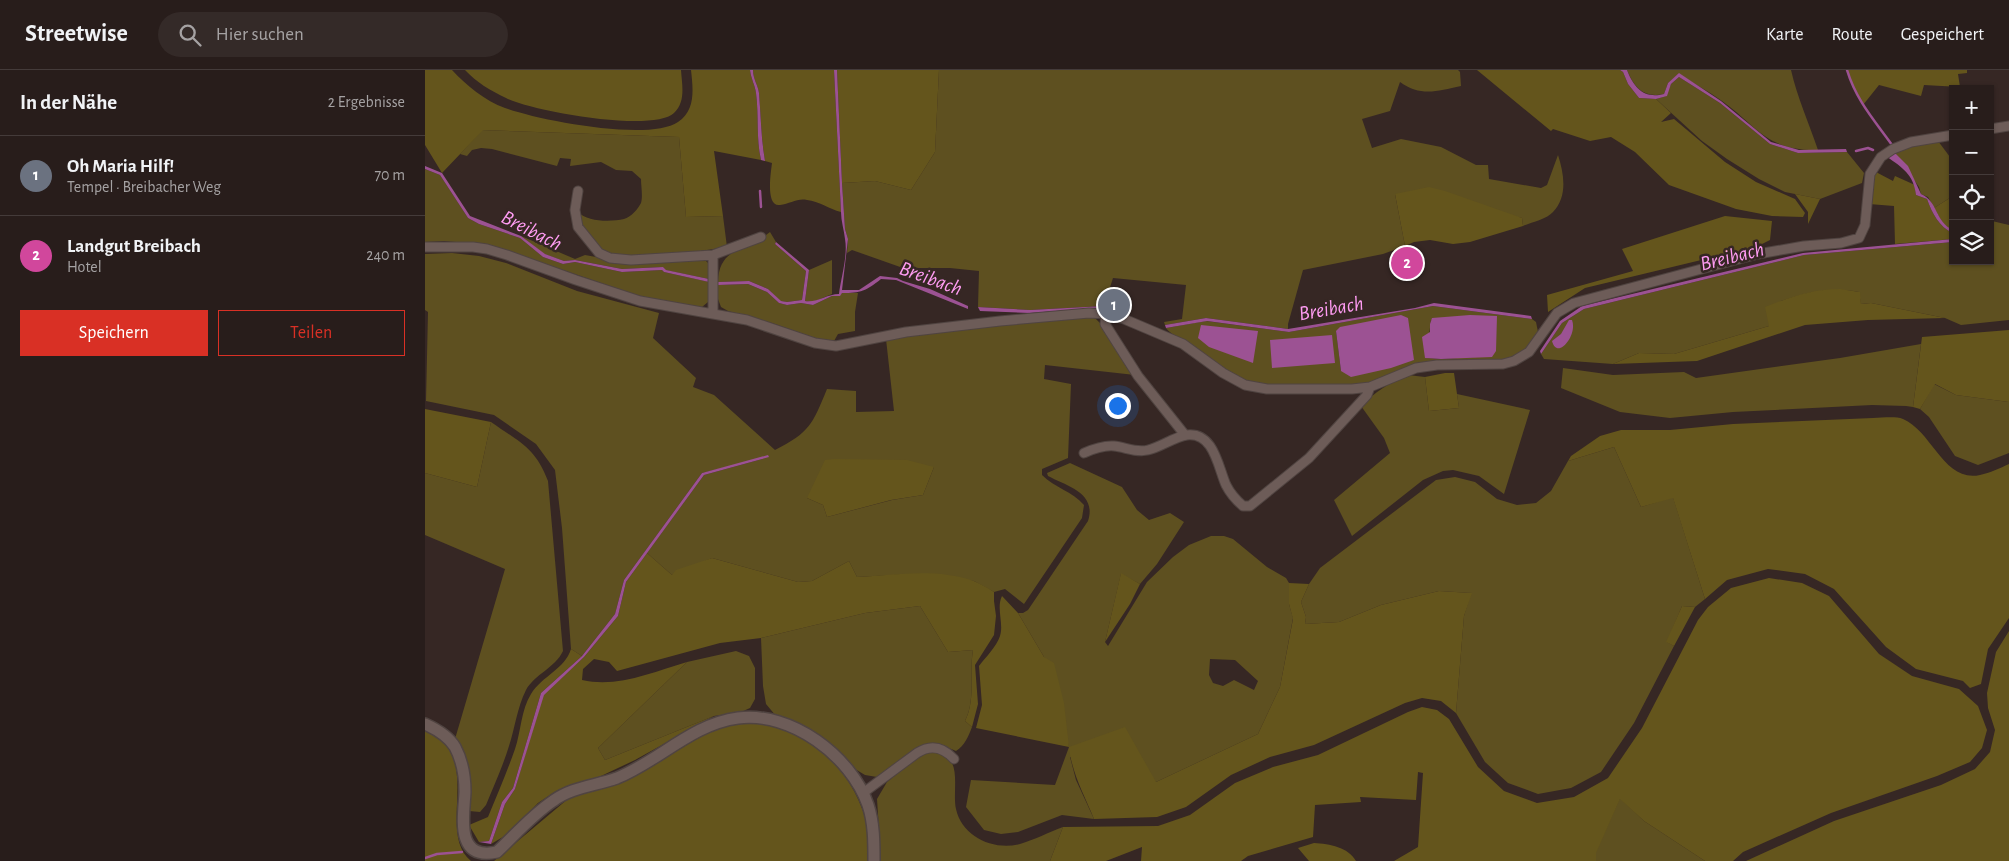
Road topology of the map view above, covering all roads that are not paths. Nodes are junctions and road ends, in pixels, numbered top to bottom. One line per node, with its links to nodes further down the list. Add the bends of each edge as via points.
1 (2009, 126): 2 (street)
2 (1994, 129)
3 (1949, 136): 10 (street, via 1911,142 1881,157 1870,174 1862,234 1851,242 1758,254 1574,303 1557,312 1529,352 1519,360 1503,364 1416,368)
4 (578, 191): 7 (street, via 575,210 578,226 599,253 610,258 631,260)
5 (761, 237): 7 (street)
6 (425, 246): 8 (street, via 487,249 640,301)
7 (713, 255): 8 (street)
8 (713, 313): 9 (street, via 747,320 815,343 836,346 944,327)
9 (1106, 314): 10 (street, via 1183,344 1245,385 1267,389 1325,390); 11 (street, via 1105,324 1138,376)
10 (1370, 387): 11 (street, via 1367,395 1321,445 1250,506 1243,506 1227,487 1209,444 1199,437)
11 (1185, 435): 12 (street, via 1147,450 1113,446)
12 (1084, 453)
13 (425, 724): 15 (street, via 450,738 459,758 465,791 464,840 470,852 482,857 502,847 563,794 627,774 707,727 740,718 768,719 806,734 842,763)
14 (954, 759): 15 (street, via 938,748 927,748)
15 (863, 793): 16 (street, via 874,831)
16 (874, 861)

